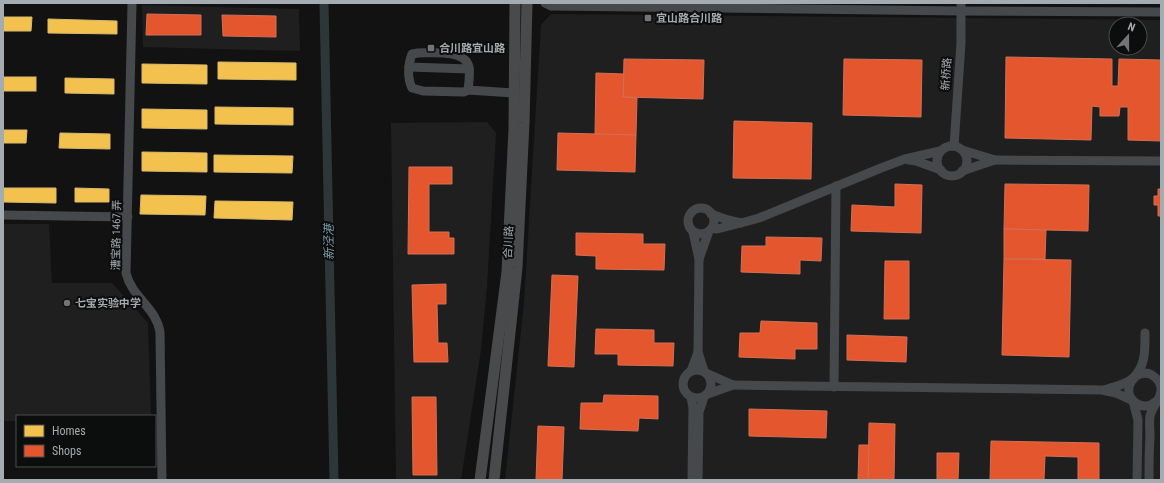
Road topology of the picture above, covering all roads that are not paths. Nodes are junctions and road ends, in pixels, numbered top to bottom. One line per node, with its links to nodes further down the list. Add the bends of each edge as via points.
1 (132, 3): 21 (street, 漕宝路 1467 弄)
2 (515, 3): 10 (main road, 合川路)
3 (527, 3): 42 (main road, 合川路, via 517,268)
4 (545, 3): 5 (street, via 551,6)
5 (961, 7): 6 (street); 11 (street, 新桥路)
6 (1161, 12)
7 (409, 67): 8 (street); 8 (street, via 412,54 456,54 463,58); 9 (street, via 409,82 412,88 464,92)
8 (469, 69): 9 (street)
9 (468, 90): 10 (street)
10 (514, 93): 41 (main road, 合川路, via 507,272)
11 (958, 148): 12 (street, via 944,148); 14 (street); 17 (street, via 967,158)
12 (940, 151): 13 (street); 16 (street, via 937,161)
13 (905, 159): 16 (street); 18 (street)
14 (996, 160): 15 (street); 17 (street)
15 (1161, 161)
16 (941, 170): 17 (street, via 949,175)
17 (962, 171)
18 (836, 186): 22 (street); 34 (street)
19 (711, 214): 22 (street); 23 (street, via 714,219); 24 (street, via 702,208 690,213 688,225)
20 (3, 215): 21 (street)
21 (128, 217): 40 (street, 漕宝路 1467 弄, via 126,273 133,290 159,323)
22 (741, 223): 23 (street)
23 (711, 230): 24 (street, via 701,234); 25 (street)
24 (693, 232): 25 (street)
25 (699, 259): 27 (street)
26 (1146, 333): 28 (street)
27 (698, 352): 29 (street); 30 (street)
28 (1145, 353): 31 (street); 32 (street, via 1150,370)
29 (691, 371): 30 (street, via 698,369); 37 (street, via 685,376 683,385)
30 (705, 372): 33 (street); 36 (street, via 710,376 712,385)
31 (1133, 378): 32 (street, via 1145,373); 35 (street); 39 (street, via 1128,389)
32 (1158, 380): 38 (street, via 1161,390)
33 (733, 385): 34 (street); 36 (street)
34 (834, 387): 35 (street)
35 (1102, 390): 39 (street, via 1116,392)
36 (706, 395): 37 (street); 44 (street, via 699,412)
37 (691, 397): 43 (street, via 694,408)
38 (1159, 400): 39 (street, via 1144,406); 46 (street, via 1153,408 1150,420)
39 (1133, 401): 45 (street, via 1138,420)
40 (162, 480)
41 (480, 480)
42 (494, 480)
43 (692, 480)
44 (698, 480)
45 (1137, 480)
46 (1149, 480)

